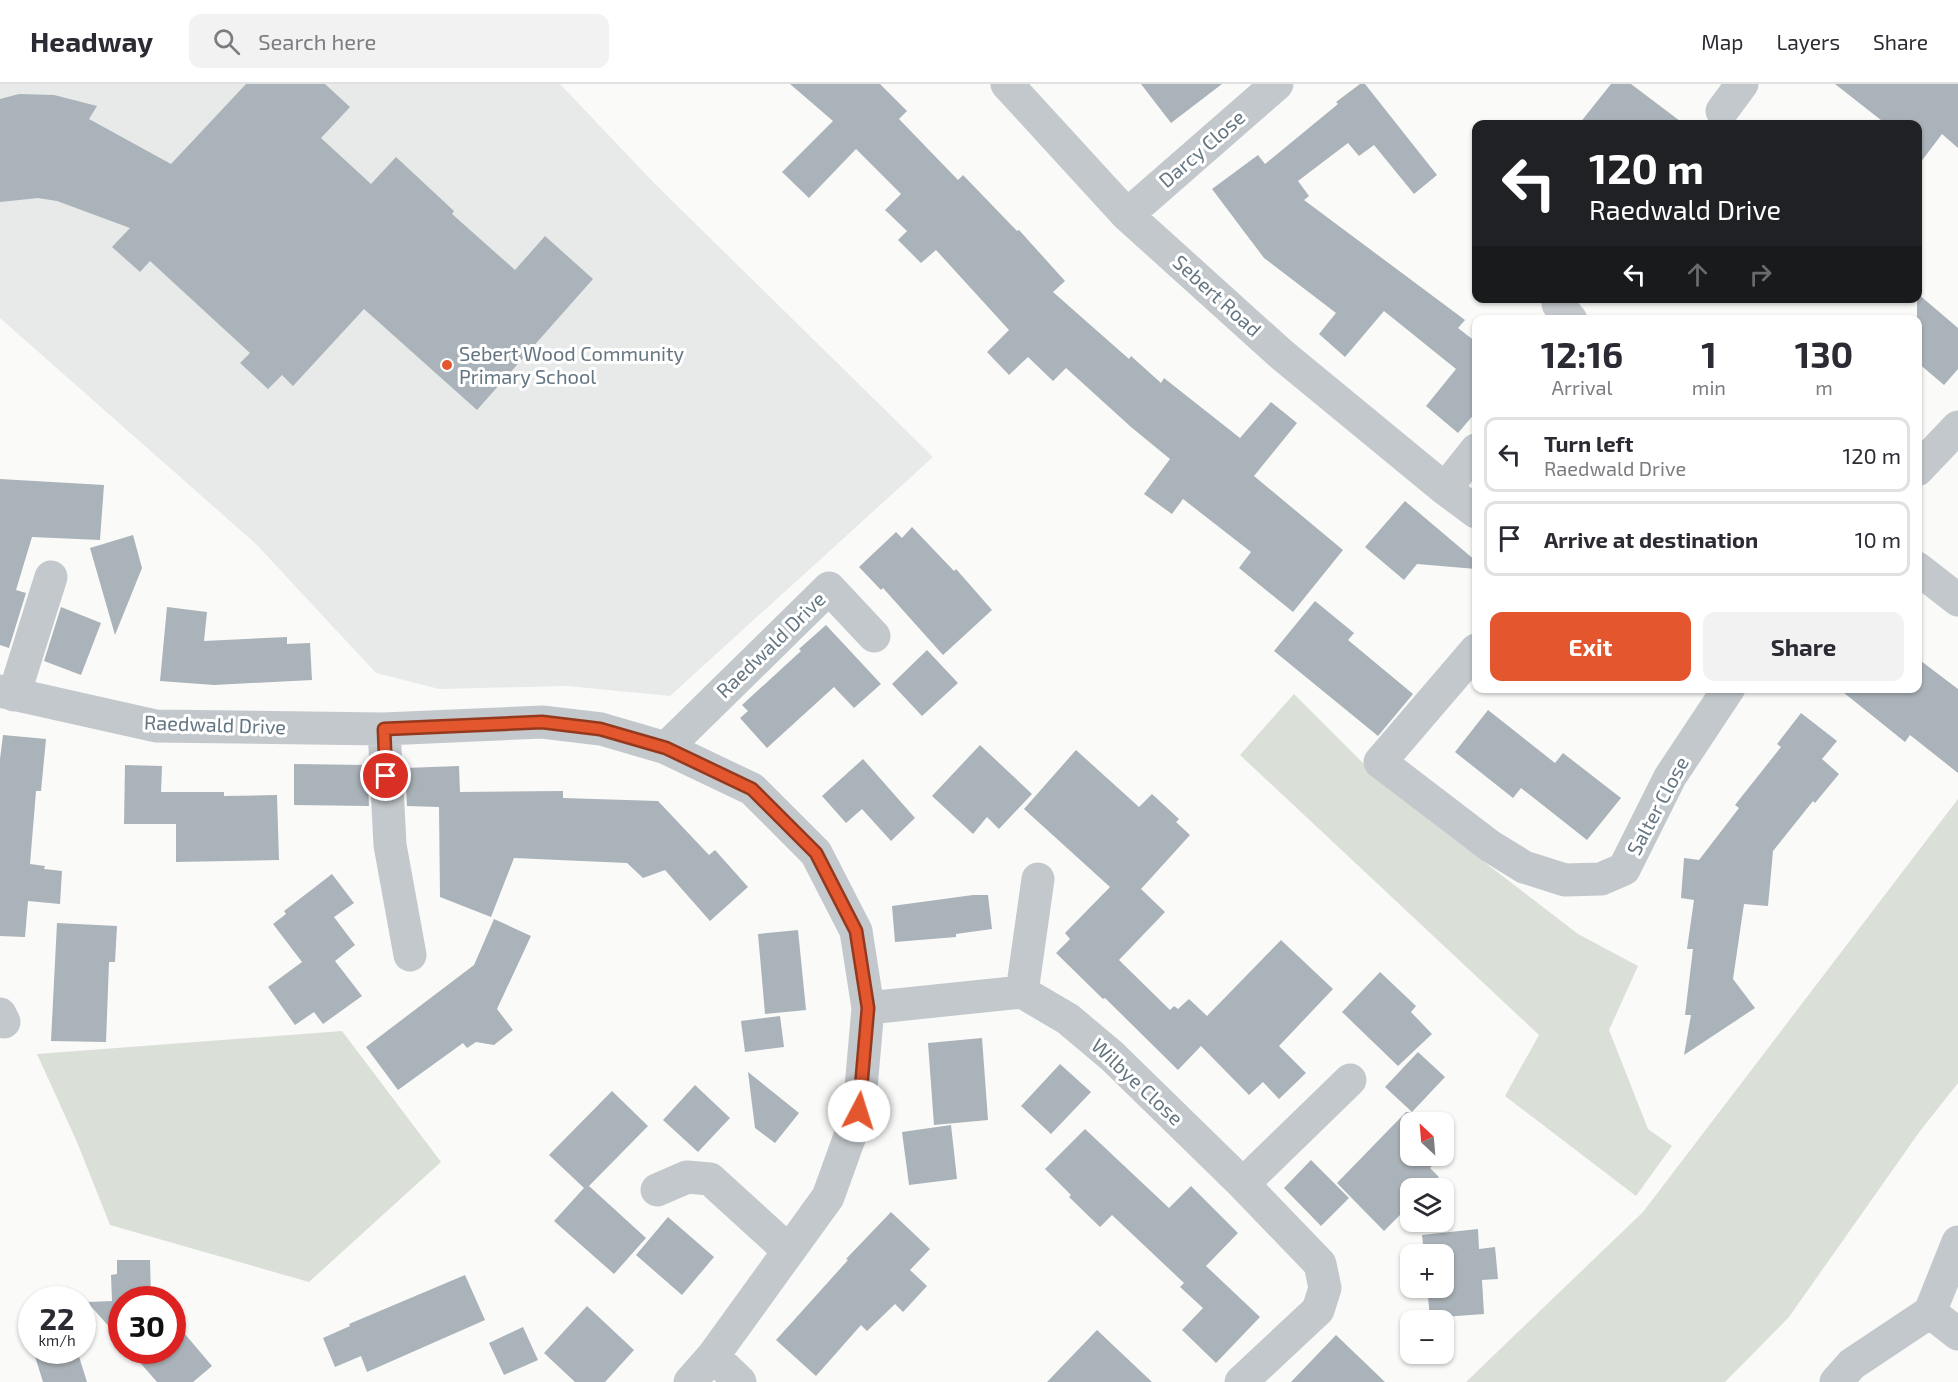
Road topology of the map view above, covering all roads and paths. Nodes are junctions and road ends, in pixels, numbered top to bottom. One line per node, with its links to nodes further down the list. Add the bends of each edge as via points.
1 (1007, 84): 5 (street, Sebert Road)
2 (1277, 84): 5 (street, Darcy Close)
3 (1742, 84): 4 (street)
4 (1722, 111)
5 (1127, 215): 9 (street, Sebert Road, via 1281,354)
6 (1958, 427): 8 (street)
7 (1472, 455): 9 (street)
8 (1922, 455)
9 (1445, 489): 10 (street, Sebert Road)
10 (1472, 509)
11 (1922, 572): 13 (street)
12 (51, 577): 16 (street, Raedwald Drive)
13 (1958, 600)
14 (874, 636): 19 (street, Raedwald Drive, via 829,588)
15 (1472, 655): 17 (street, Salter Close, via 1380,762 1490,846 1524,867 1565,880 1601,879 1624,869 1670,777)
16 (7, 693): 18 (street, Raedwald Drive, via 156,726)
17 (1726, 693)
18 (384, 729): 19 (street, Raedwald Drive, via 542,722 600,729); 21 (street, via 390,845)
19 (666, 748): 23 (street, Raedwald Drive, via 752,789 816,853 856,931)
20 (1038, 879): 22 (street)
21 (410, 955)
22 (1022, 992): 23 (street); 25 (street, Wilbye Close, via 1068,1019 1112,1056)
23 (868, 1008): 28 (street, Raedwald Drive, via 859,1111 828,1197)
24 (1350, 1080): 25 (street)
25 (1243, 1184): 34 (street, Wilbye Close, via 1320,1264 1325,1288 1318,1310)
26 (657, 1190): 28 (street, via 687,1177 710,1179)
27 (1958, 1242): 29 (street)
28 (788, 1250): 31 (street, Raedwald Drive)
29 (1930, 1312): 30 (street); 35 (street, via 1852,1364)
30 (1958, 1334)
31 (713, 1356): 32 (street, Raedwald Drive); 33 (street)
32 (690, 1382)
33 (740, 1382)
34 (1241, 1382)
35 (1836, 1382)

